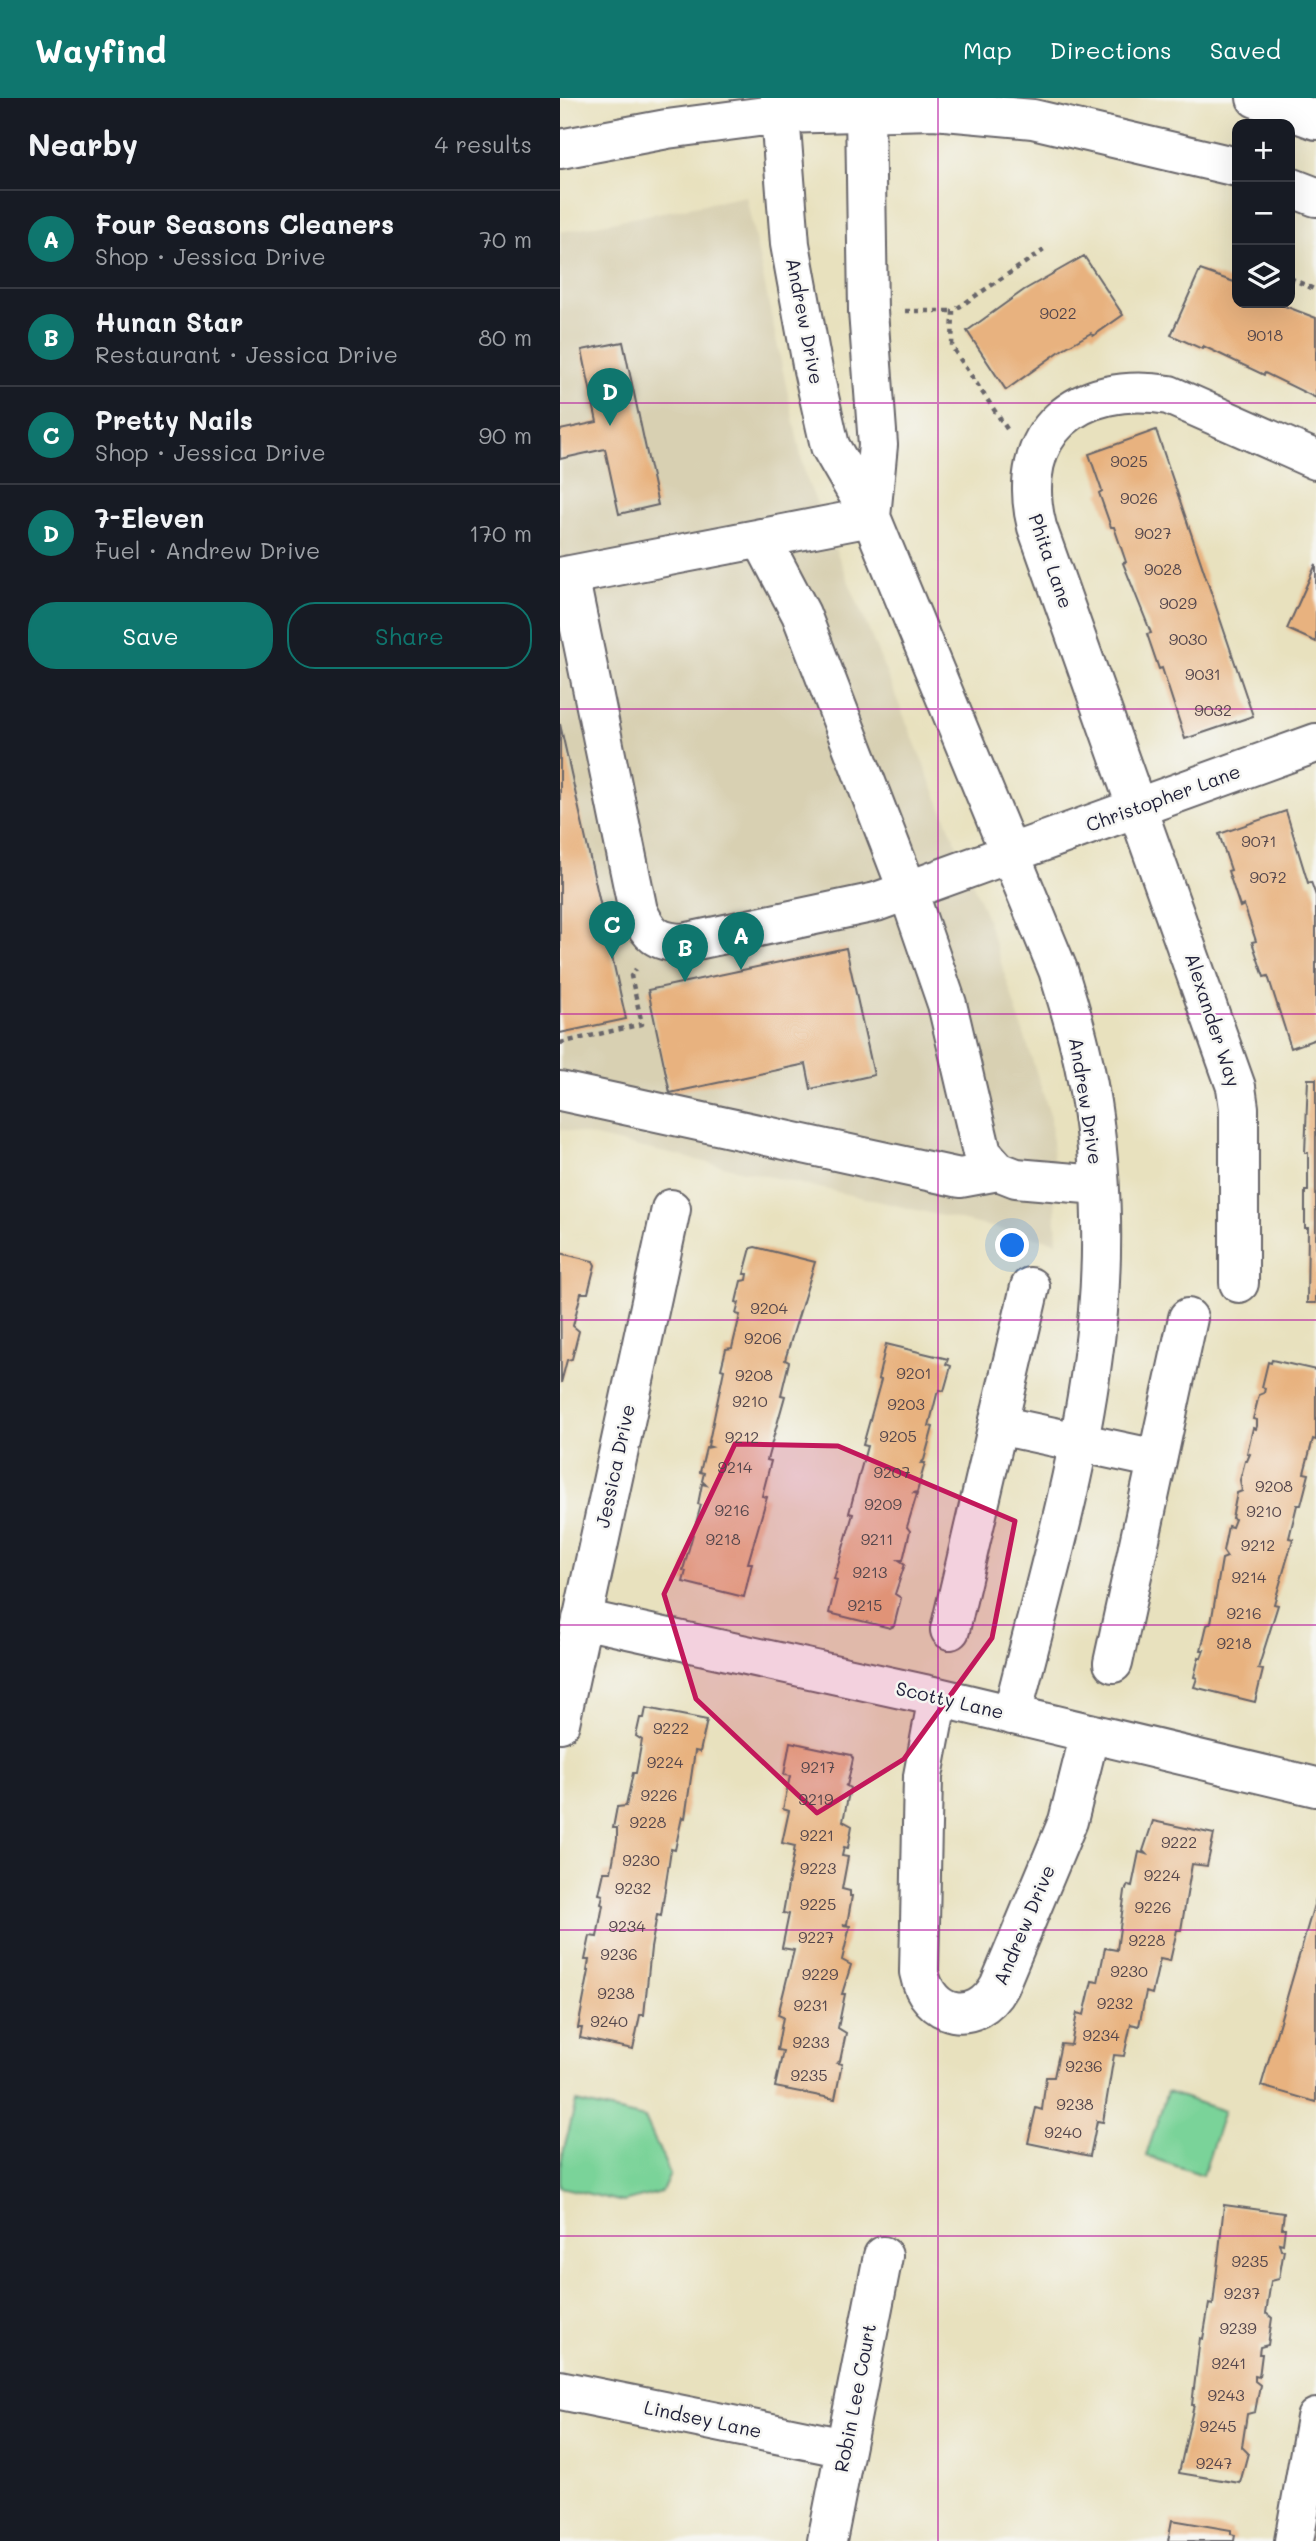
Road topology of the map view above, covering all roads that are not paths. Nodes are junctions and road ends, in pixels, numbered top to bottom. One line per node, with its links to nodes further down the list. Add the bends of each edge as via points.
1 (1255, 98): 4 (street)
2 (864, 104): 3 (street); 6 (street, via 1033,119); 10 (street, Andrew Drive, via 868,311 878,445)
3 (780, 106): 5 (street); 10 (street, Andrew Drive, via 790,244 816,383 830,446)
4 (1316, 120)
5 (560, 149)
6 (1232, 166)
7 (1295, 189): 8 (street)
8 (1316, 197)
9 (1316, 460): 14 (street, Phita Lane, via 1169,395 1143,391 1114,392 1080,404 1061,418 1041,448 1032,477 1031,504 1037,527)
10 (871, 517): 11 (street); 15 (street, Andrew Drive)
11 (761, 538): 12 (street); 16 (street, via 801,614)
12 (565, 576): 16 (street, Christopher Lane, via 639,911 655,939 683,943 876,902)
13 (1316, 743): 14 (street, Christopher Lane)
14 (1139, 807): 15 (street, Christopher Lane); 21 (street, Alexander Way, via 1236,1087)
15 (1010, 853): 16 (street, Christopher Lane); 19 (street, Andrew Drive, via 1058,970 1080,1047)
16 (908, 891): 18 (street, via 947,1004 982,1153)
17 (560, 1091): 18 (street, via 960,1178)
18 (998, 1171): 19 (street, via 1016,1178)
19 (1098, 1185): 25 (street, Andrew Drive, via 1099,1284 1093,1361)
20 (671, 1209): 27 (street, Jessica Drive)
21 (1239, 1283)
22 (1030, 1287): 24 (street)
23 (1188, 1318): 26 (street)
24 (998, 1425): 25 (street); 28 (street)
25 (1079, 1442): 26 (street); 31 (street, Andrew Drive)
26 (1157, 1459): 29 (street)
27 (582, 1619): 30 (street, Scotty Lane); 32 (street, Jessica Drive)
28 (950, 1630)
29 (1113, 1662)
30 (938, 1697): 31 (street, Scotty Lane); 33 (street, Andrew Drive, via 923,1776 919,1972 928,1997 950,2012 985,2005 999,1986 1068,1821)
31 (1012, 1715): 33 (street, Scotty Lane)
32 (560, 1723)
33 (1090, 1733): 34 (street, Scotty Lane)
34 (1316, 1787)
35 (883, 2256): 38 (street, Robin Lee Court)
36 (560, 2390): 38 (street, Lindsey Lane)
37 (1316, 2418): 40 (street)
38 (845, 2448): 39 (street, Robin Lee Court)
39 (827, 2541)
40 (1294, 2541)

